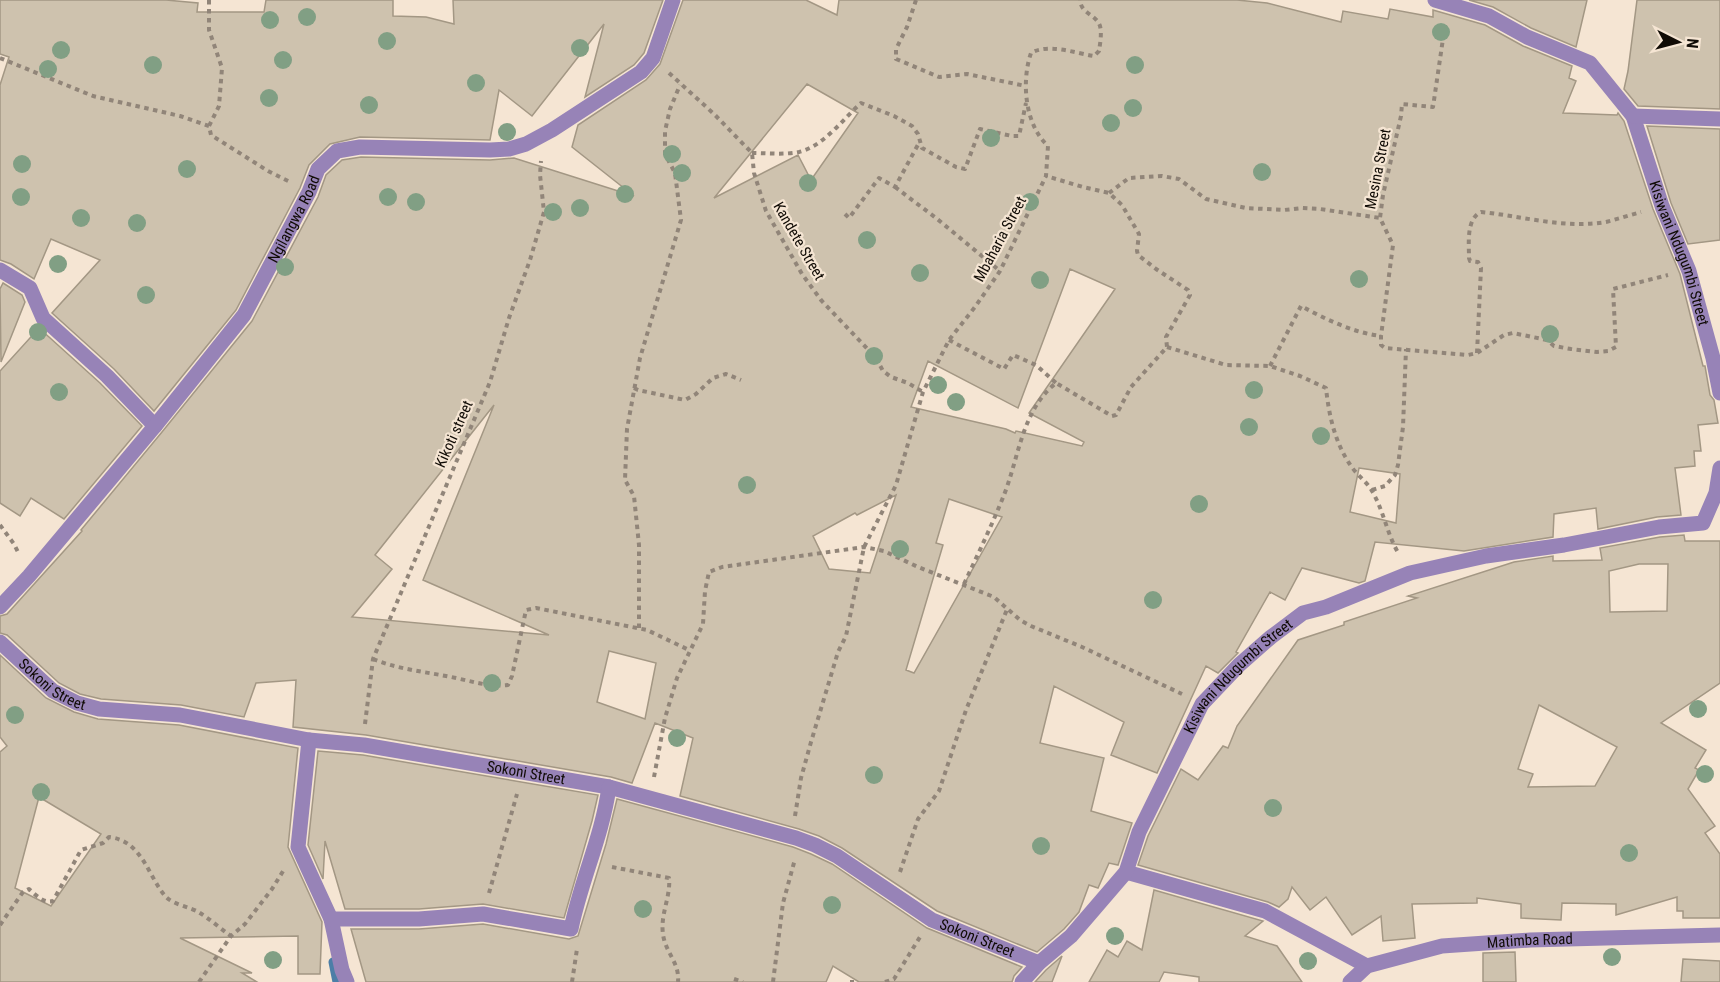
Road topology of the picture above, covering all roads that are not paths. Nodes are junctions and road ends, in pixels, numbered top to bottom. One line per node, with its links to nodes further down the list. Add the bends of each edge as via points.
1 (673, 0): 7 (street, Ngilangwa Road, via 653,58 641,72 526,144 508,149 360,147 337,151 318,169 244,315)
2 (1442, 2): 3 (street, via 1489,16 1590,63)
3 (1633, 116): 4 (street); 6 (street, Kisiwani Ndugumbi Street, via 1662,206 1689,271)
4 (1720, 119)
5 (0, 270): 7 (street, via 30,288 43,318)
6 (1720, 393)
7 (155, 426): 9 (street, Ngilangwa Road)
8 (1720, 468): 13 (street, Kisiwani Ndugumbi Street, via 1716,493 1703,524 1659,527 1486,556 1410,573 1303,613 1239,664 1202,704 1139,832)
9 (0, 606)
10 (0, 642): 11 (street, Sokoni Street, via 53,691 77,703 99,709 180,715)
11 (309, 740): 12 (street, Sokoni Street, via 364,745); 14 (street, via 298,847)
12 (609, 787): 14 (street, via 603,822 571,929 483,914); 16 (street, Sokoni Street, via 815,845 932,920)
13 (1126, 872): 16 (street, Kisiwani Ndugumbi Street, via 1071,936); 17 (street, via 1265,911)
14 (331, 919): 18 (street)
15 (1720, 935): 17 (street, Matimba Road, via 1442,946)
16 (1039, 963): 19 (street, Kisiwani Ndugumbi Street)
17 (1367, 966): 20 (street, Matimba Road)
18 (347, 982)
19 (1023, 982)
20 (1350, 982)

